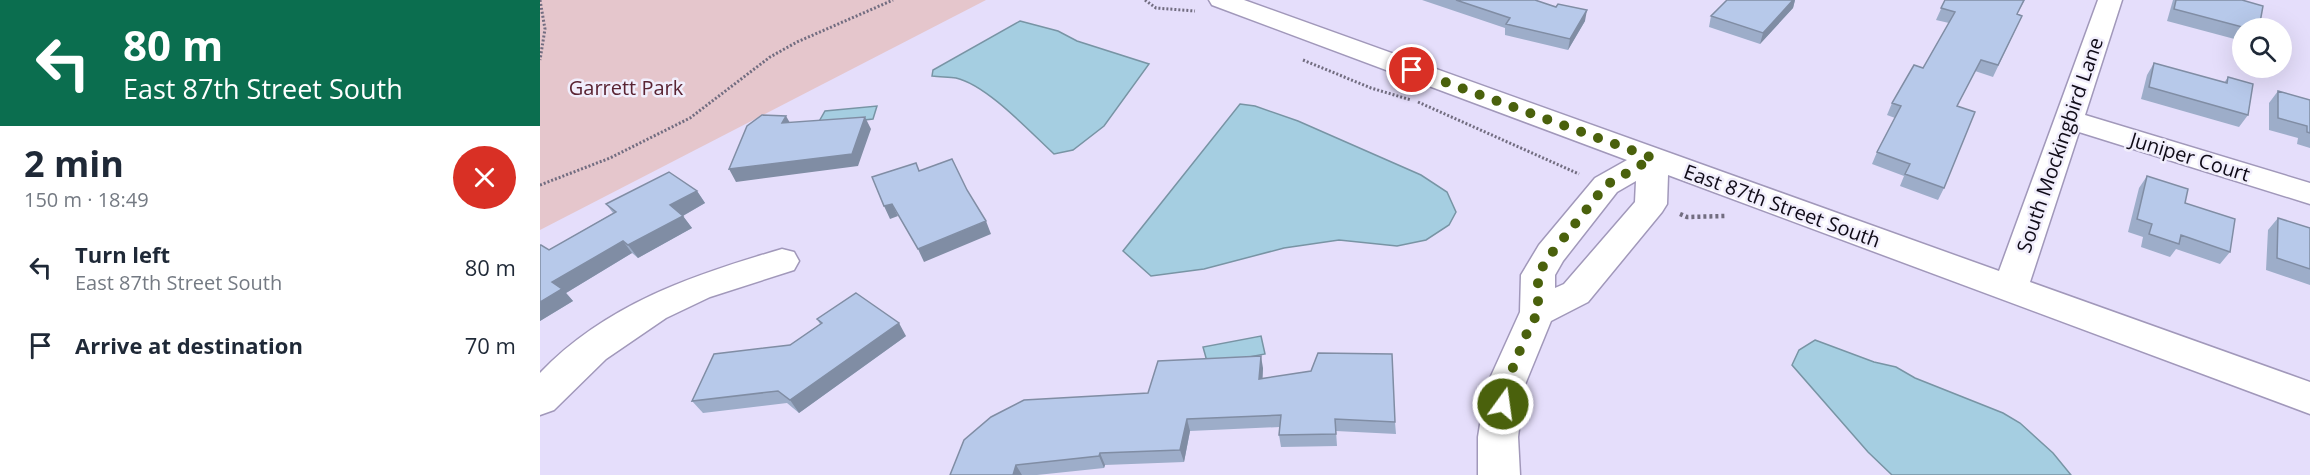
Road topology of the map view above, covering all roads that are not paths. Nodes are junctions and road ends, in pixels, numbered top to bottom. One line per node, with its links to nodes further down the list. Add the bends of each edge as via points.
1 (2110, 0): 3 (street, South Mockingbird Lane)
2 (1225, 4): 4 (street, East 87th Street South)
3 (2070, 120): 5 (street, Juniper Court); 7 (street, South Mockingbird Lane)
4 (1653, 158): 7 (street, East 87th Street South); 8 (street, via 1606,185 1551,254 1538,274); 8 (street, via 1651,204 1576,293)
5 (2310, 194)
6 (782, 261): 10 (street, via 698,288 634,318 589,352)
7 (2010, 289): 9 (street, East 87th Street South)
8 (1538, 312): 11 (street, via 1505,387 1498,437)
9 (2310, 398)
10 (540, 399)
11 (1499, 475)

